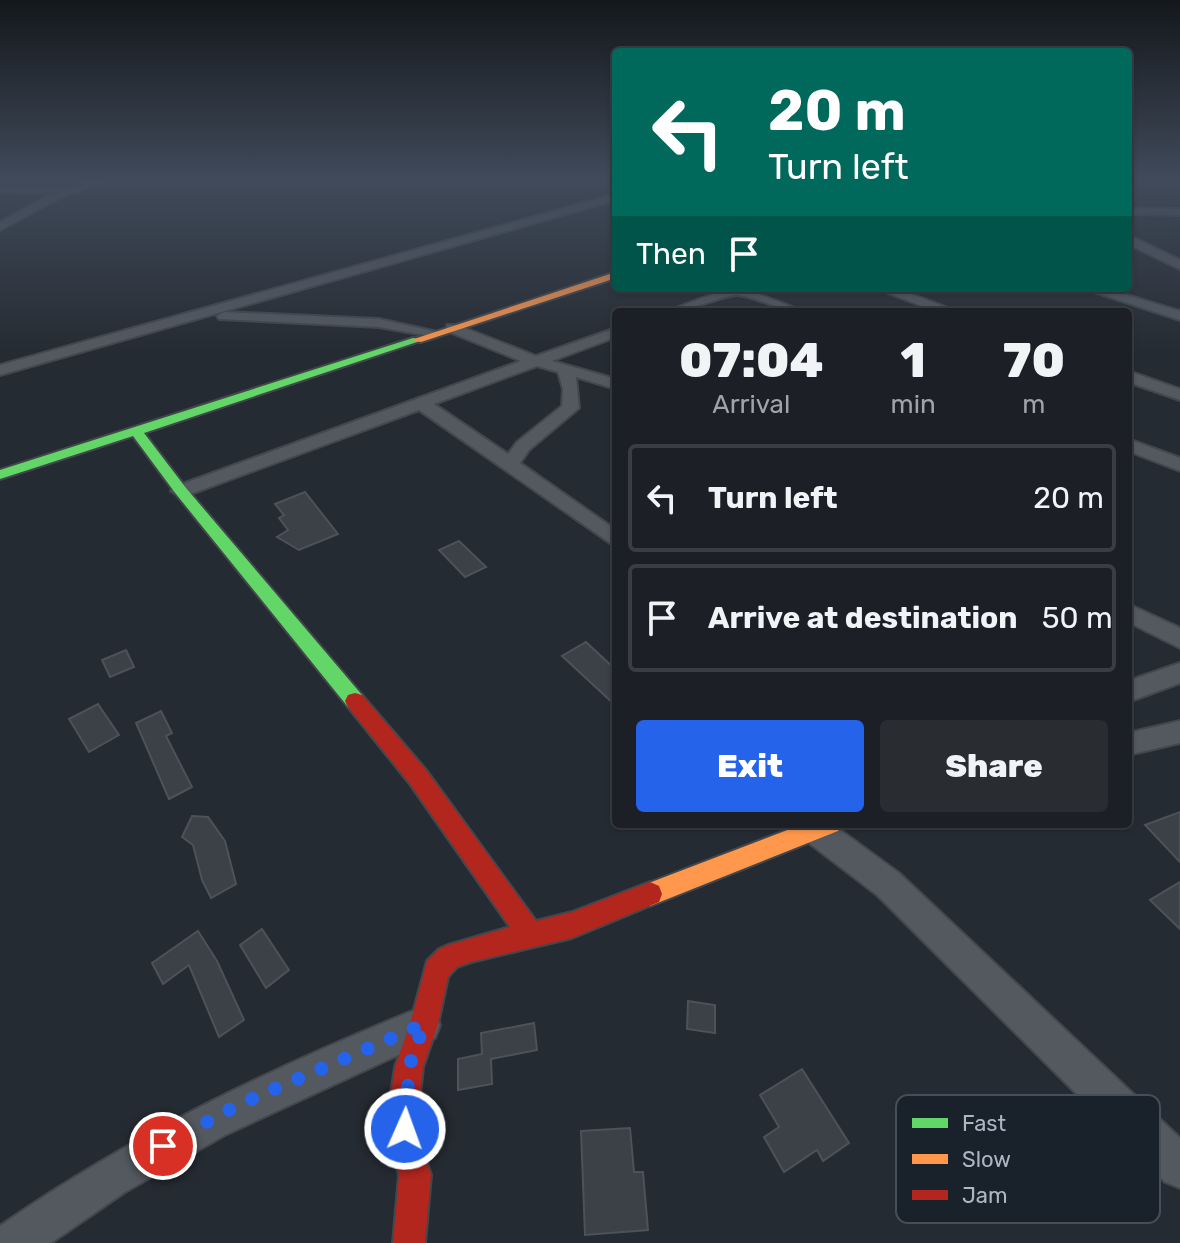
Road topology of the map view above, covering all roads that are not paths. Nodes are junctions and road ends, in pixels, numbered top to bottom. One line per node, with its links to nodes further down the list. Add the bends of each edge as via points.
1 (477, 237): 12 (street)
2 (1132, 241): 3 (street)
3 (1180, 265)
4 (612, 276): 15 (street)
5 (730, 292): 9 (street)
6 (742, 292): 10 (street)
7 (894, 292): 11 (street)
8 (1102, 292): 13 (street)
9 (684, 308)
10 (787, 308)
11 (940, 308)
12 (209, 314): 14 (street); 22 (street)
13 (1180, 316)
14 (343, 323): 15 (street); 19 (street, via 370,335)
15 (444, 330): 19 (street); 20 (street)
16 (612, 333): 17 (street)
17 (597, 339): 18 (street); 20 (street)
18 (612, 347)
19 (383, 350): 27 (street)
20 (541, 360): 21 (street); 26 (street)
21 (565, 368): 24 (street); 29 (street, via 570,408 523,446)
22 (0, 370)
23 (1132, 377): 25 (street)
24 (612, 383)
25 (1180, 395)
26 (420, 404): 29 (street); 32 (street)
27 (137, 432): 31 (street); 32 (street)
28 (1132, 446): 30 (street)
29 (509, 465): 33 (street)
30 (1180, 465)
31 (0, 475)
32 (181, 491): 42 (street, via 418,777)
33 (612, 537)
34 (1132, 614): 35 (street)
35 (1180, 639)
36 (1180, 673): 37 (street)
37 (1132, 691)
38 (1180, 732): 39 (street)
39 (1132, 743)
40 (820, 828): 42 (street, via 572,925)
41 (824, 828): 44 (street)
42 (529, 933): 43 (street, via 448,958 436,970)
43 (424, 1024): 47 (street, via 238,1105 114,1174); 48 (street, via 409,1067 403,1113 415,1175)
44 (1106, 1095)
45 (1160, 1148): 46 (street)
46 (1180, 1167)
47 (14, 1243)
48 (409, 1243)

